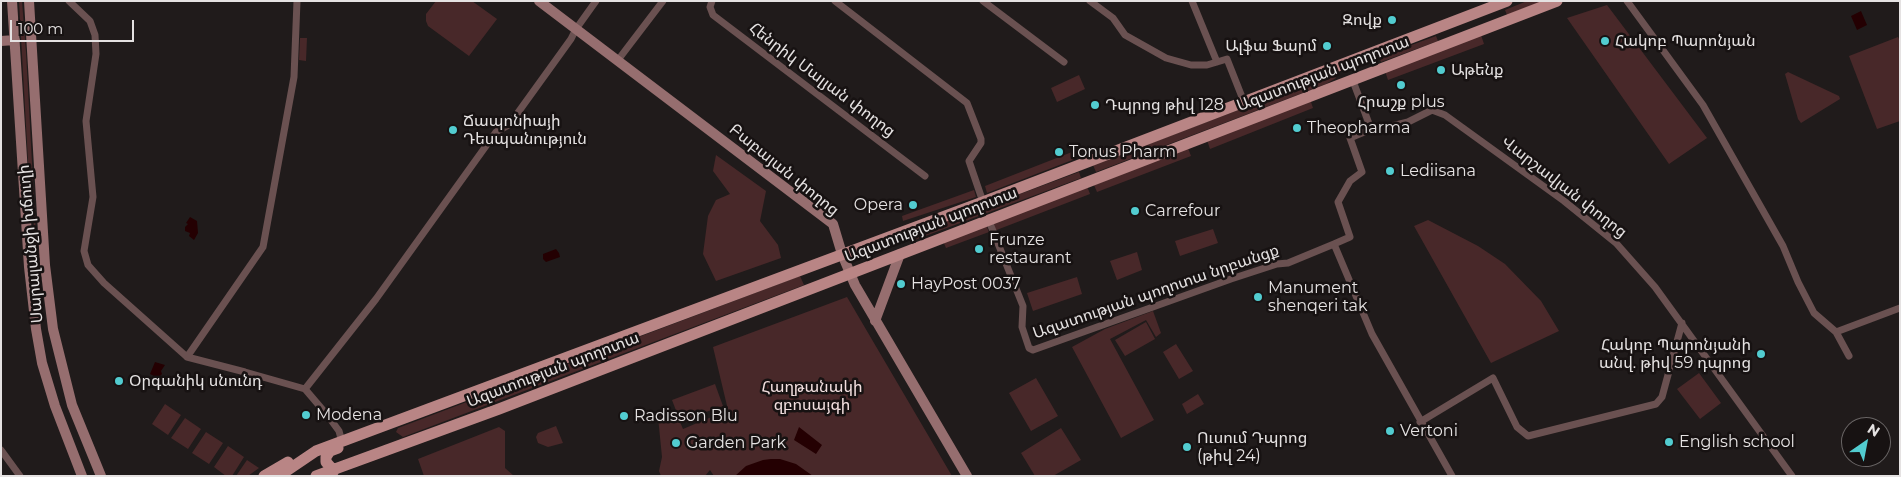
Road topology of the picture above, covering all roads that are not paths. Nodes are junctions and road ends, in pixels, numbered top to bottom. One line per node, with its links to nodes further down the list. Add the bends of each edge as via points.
1 (12, 1): 18 (main road, Սարալանջի խճուղի)
2 (29, 1): 32 (main road, Սարալանջի խճուղի)
3 (69, 1): 40 (street, via 90,21 95,34 96,54 86,120 93,197 85,258 104,283)
4 (296, 1): 40 (street, via 294,77 263,247)
5 (539, 1): 17 (main road, Բաբայան փողոց)
6 (596, 1): 17 (street)
7 (663, 1): 20 (street)
8 (712, 1): 26 (street, Հենրիկ Մալյան փողոց, via 713,15)
9 (835, 1): 27 (street, via 967,103 981,139 969,161)
10 (983, 1): 21 (street)
11 (1090, 1): 22 (street, via 1114,18 1125,35 1166,58 1191,65)
12 (1192, 1): 22 (street)
13 (1557, 1): 16 (main road, Ազատության պողոտա)
14 (1627, 1): 38 (street, via 1703,104 1783,246 1814,313)
15 (1502, 3): 16 (main road); 24 (main road, Ազատության պողոտա)
16 (1504, 21): 23 (main road, Ազատության պողոտա)
17 (576, 29): 20 (main road, Բաբայան փողոց); 41 (street, via 509,125 496,132 382,291)
18 (15, 40): 19 (main road); 33 (main road, Սարալանջի խճուղի)
19 (1, 41)
20 (618, 60): 30 (main road, Բաբայան փողոց, via 832,224)
21 (1064, 62)
22 (1217, 62): 24 (street, via 1227,59)
23 (1353, 81): 25 (street); 28 (main road, Ազատության պողոտա)
24 (1244, 102): 27 (main road, Ազատության պողոտա)
25 (1371, 129): 29 (street, Վարշավյան փողոց, via 1350,138 1362,172 1350,181 1338,202 1350,237); 37 (street, Վարշավյան փողոց, via 1408,122 1432,110 1445,114 1616,243)
26 (925, 176)
27 (983, 202): 30 (main road, Ազատության պողոտա)
28 (989, 221): 29 (street, Ազատության պողոտա նրբանցք, via 1023,306 1022,327 1029,348 1034,350 1232,279 1288,263); 31 (main road, Ազատության պողոտա)
29 (1334, 244): 42 (street, via 1372,334)
30 (842, 254): 34 (main road, Բաբայան փողոց); 43 (main road, Ազատության պողոտա)
31 (900, 254): 34 (main road, Ազատության պողոտա); 36 (main road)
32 (45, 265): 33 (main road); 50 (main road, Սարալանջի խճուղի, via 53,329 72,405)
33 (29, 267): 49 (main road, Սարալանջի խճուղի, via 42,363)
34 (850, 274): 36 (main road, Բաբայան փողոց); 47 (main road, Ազատության պողոտա)
35 (1900, 308): 38 (street)
36 (875, 321): 54 (main road, Բաբայան փողոց)
37 (1682, 323): 42 (street, via 1660,401 1656,404 1528,436 1517,427 1492,378); 56 (street, Վարշավյան փողոց)
38 (1836, 332): 39 (street)
39 (1849, 356)
40 (187, 358): 41 (street)
41 (305, 389): 44 (street, via 328,416)
42 (1420, 422): 55 (street)
43 (370, 432): 44 (main road, Ազատության պողոտա); 47 (main road, via 330,451 326,462)
44 (342, 442): 46 (main road, Ազատության պողոտա)
45 (1, 450): 48 (street)
46 (316, 452): 51 (main road, via 287,462); 52 (main road, Ազատության պողոտա)
47 (334, 471): 53 (main road, Ազատության պողոտա)
48 (20, 476)
49 (82, 476)
50 (102, 476)
51 (264, 476)
52 (279, 476)
53 (316, 476)
54 (968, 476)
55 (1452, 476)
56 (1792, 476)

